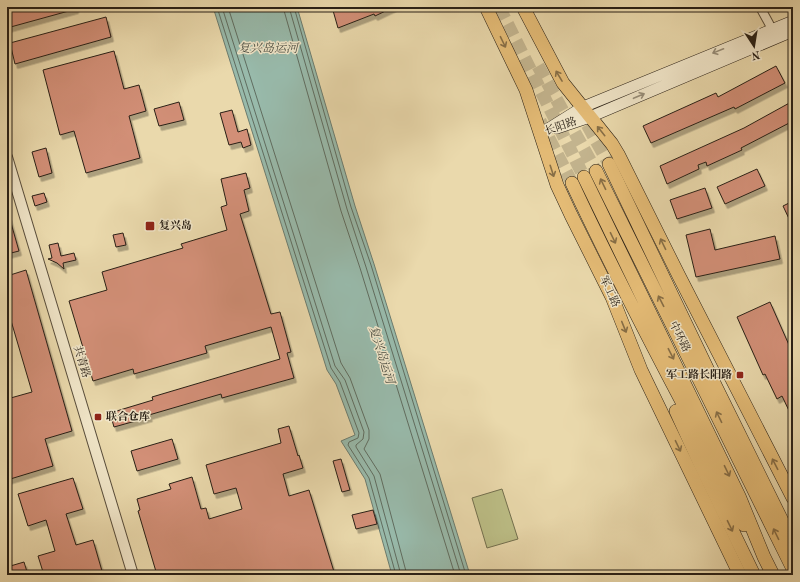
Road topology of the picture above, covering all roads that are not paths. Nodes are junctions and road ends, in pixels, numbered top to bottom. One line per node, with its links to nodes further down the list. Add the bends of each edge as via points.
1 (486, 7): 8 (main road, 军工路, one-way to 8, via 526,90)
2 (523, 7): 7 (main road, one-way to 2, via 556,72)
3 (760, 7): 5 (street)
4 (793, 21): 5 (main road, 长阳路)
5 (772, 29): 7 (main road, 长阳路, one-way to 7)
6 (793, 31): 7 (main road, 长阳路, one-way to 6)
7 (586, 112): 8 (main road, 长阳路); 16 (main road, one-way to 7, via 618,154)
8 (540, 134): 22 (main road, 军工路, one-way to 22, via 563,199 612,297 641,370)
9 (7, 157): 21 (street, 共青路)
10 (609, 164): 15 (main road)
11 (596, 171): 20 (main road, 中环路, one-way to 11)
12 (584, 177): 19 (main road, 中环路, one-way to 19, via 739,496)
13 (572, 183): 14 (main road)
14 (647, 337): 19 (main road, via 729,500); 23 (main road, one-way to 23, via 673,404)
15 (716, 387): 17 (main road); 18 (main road)
16 (793, 498)
17 (793, 523)
18 (793, 543)
19 (764, 557): 24 (main road, 中环路)
20 (793, 569)
21 (133, 575)
22 (740, 575)
23 (754, 575)
24 (773, 575)

